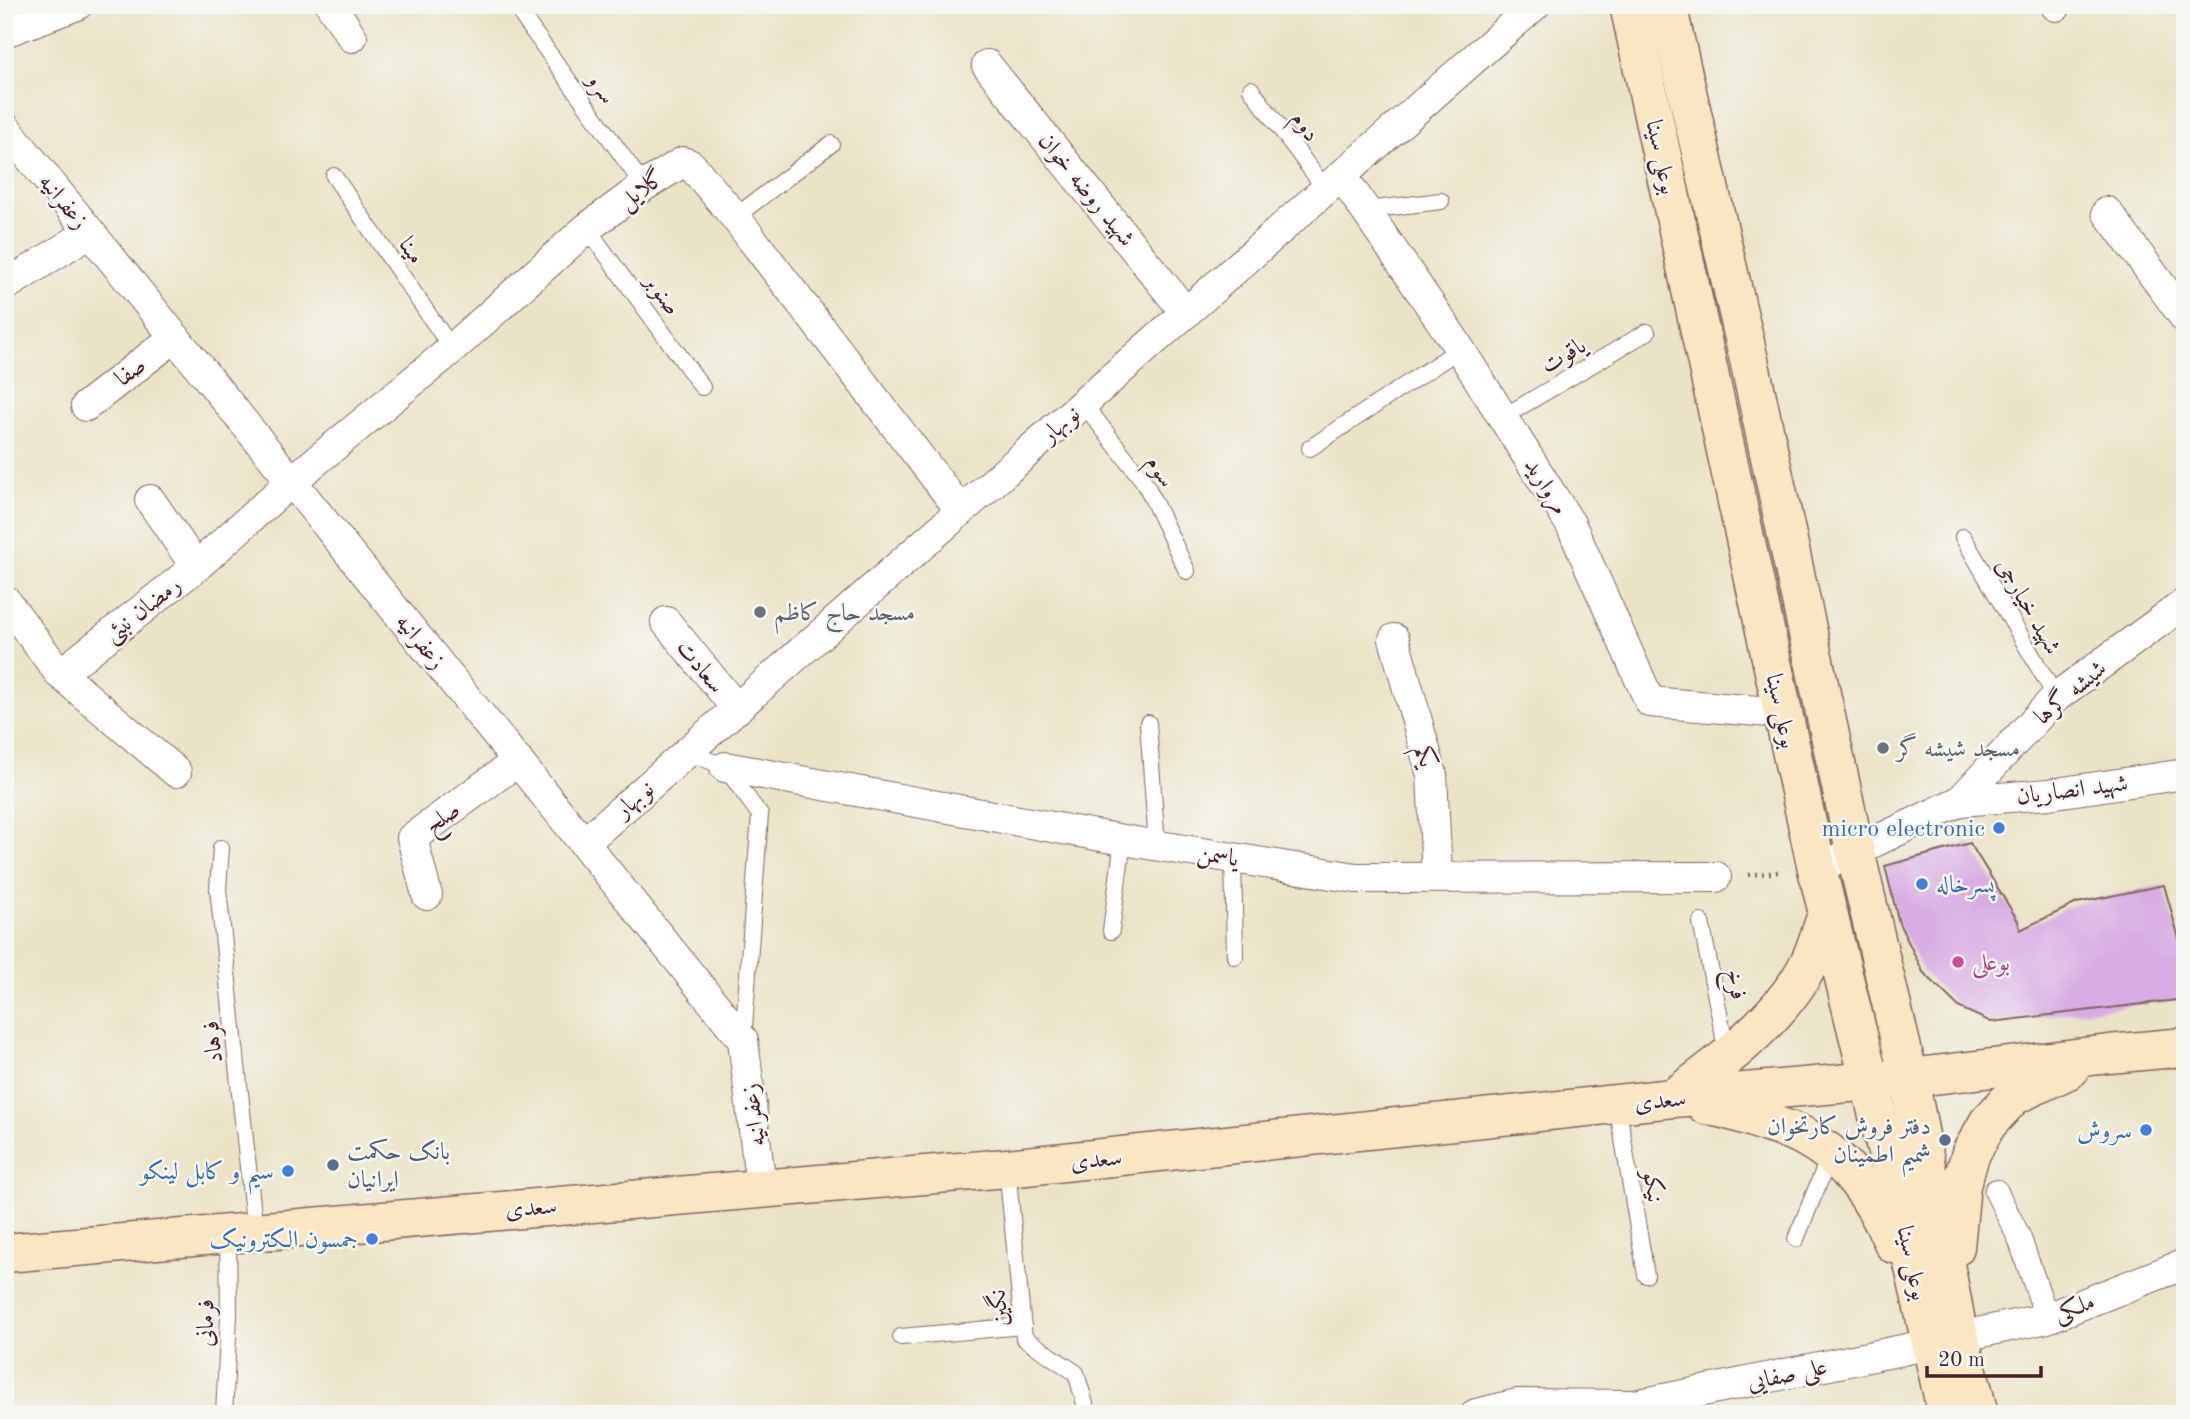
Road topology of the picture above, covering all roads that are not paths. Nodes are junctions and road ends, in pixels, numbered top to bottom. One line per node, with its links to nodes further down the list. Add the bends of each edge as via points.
1 (77, 5): 7 (street)
2 (331, 5): 8 (street)
3 (1629, 5): 47 (main road, بوعلی سینا)
4 (1667, 5): 59 (main road, بوعلی سینا)
5 (1529, 7): 14 (street, نوبهار)
6 (523, 17): 15 (lane, سرو)
7 (5, 32)
8 (352, 37)
9 (987, 65): 23 (street, شهید روضه خوان)
10 (1251, 89): 14 (lane, دوم)
11 (5, 127): 21 (street, زعفرانیه)
12 (831, 144): 19 (lane)
13 (334, 176): 27 (lane, مینا)
14 (1334, 183): 17 (street, مروارید); 23 (street, نوبهار)
15 (644, 186): 19 (street, گلایل, via 683,162 691,165); 20 (street, گلایل)
16 (1441, 201): 17 (lane)
17 (1367, 210): 28 (street, مروارید)
18 (2107, 212): 24 (street)
19 (735, 217): 36 (street, گلایل)
20 (587, 228): 27 (street, گلایل); 29 (lane, صنوبر)
21 (90, 232): 22 (street); 26 (street, زعفرانیه)
22 (5, 286)
23 (1186, 313): 30 (street, نوبهار)
24 (2185, 318)
25 (1647, 332): 32 (lane, یاقوت)
26 (175, 337): 31 (street, صفا); 34 (street, زعفرانیه)
27 (452, 349): 34 (street, گلایل)
28 (1460, 349): 32 (street, مروارید); 33 (lane)
29 (702, 387)
30 (1083, 404): 36 (street, نوبهار); 39 (lane, سوم, via 1145,483)
31 (86, 406)
32 (1503, 417): 47 (street, مروارید, via 1571,525 1650,702)
33 (1310, 448)
34 (292, 481): 38 (street, رمضان نبئی); 50 (street, زعفرانیه)
35 (150, 500): 38 (street)
36 (961, 511): 46 (street, نوبهار)
37 (1963, 537): 45 (lane, شهید خیارجی)
38 (196, 567): 44 (street, رمضان نبئی)
39 (1187, 571)
40 (5, 600): 44 (street)
41 (2185, 603): 45 (street, شیشه گرها)
42 (666, 622): 46 (street, سعادت)
43 (1394, 639): 62 (street, یکم, via 1432,775)
44 (61, 674): 52 (street)
45 (2056, 697): 54 (street, شیشه گرها)
46 (737, 709): 49 (street, نوبهار)
47 (1782, 713): 61 (main road, بوعلی سینا)
48 (1148, 723): 57 (lane)
49 (688, 752): 51 (lane); 56 (street, نوبهار)
50 (518, 761): 56 (street, زعفرانیه); 64 (street, صلح, via 412,838)
51 (725, 767): 55 (street, یاسمن); 69 (lane, via 760,815)
52 (176, 772)
53 (2185, 774): 54 (street, شهید انصاریان, via 2049,794)
54 (1960, 801): 59 (street, شیشه گرها)
55 (1122, 840): 57 (street, یاسمن); 67 (lane)
56 (584, 843): 69 (street, زعفرانیه)
57 (1157, 846): 60 (street, یاسمن)
58 (221, 848): 81 (lane, فرهاد, via 218,889)
59 (1855, 852): 61 (street, شیشه گرها); 73 (main road, بوعلی سینا)
60 (1233, 858): 62 (street, یاسمن, via 1356,878); 68 (lane)
61 (1817, 869): 65 (main road, بوعلی سینا)
62 (1437, 876): 63 (street, یاسمن)
63 (1716, 877)
64 (427, 895)
65 (1827, 915): 72 (main road, via 1809,962 1790,992); 74 (main road, بوعلی سینا)
66 (1701, 922): 72 (lane, فرخ)
67 (1111, 931)
68 (1235, 956)
69 (743, 1040): 79 (street, زعفرانیه)
70 (2185, 1047): 71 (main road, سعدی)
71 (2109, 1054): 73 (main road, سعدی); 89 (main road, via 2013,1096 1988,1123 1971,1153 1961,1185)
72 (1728, 1056): 75 (main road)
73 (1909, 1078): 74 (main road, سعدی); 89 (main road, بوعلی سینا)
74 (1869, 1082): 75 (main road, سعدی); 89 (main road, بوعلی سینا, via 1896,1188)
75 (1673, 1098): 76 (main road, سعدی); 77 (main road, via 1732,1110 1800,1134)
76 (1617, 1104): 78 (main road, سعدی); 85 (lane, نیکو)
77 (1831, 1152): 82 (lane); 89 (main road, via 1879,1211)
78 (1007, 1168): 79 (main road, سعدی); 87 (lane, نگین)
79 (761, 1187): 81 (main road, سعدی)
80 (1996, 1191): 86 (street, via 2019,1237)
81 (241, 1233): 83 (main road, سعدی); 91 (lane, فرمانی, via 229,1316)
82 (1796, 1239)
83 (5, 1253)
84 (2185, 1264): 86 (street, ملکی)
85 (1646, 1275)
86 (2047, 1318): 89 (street, ملکی)
87 (1023, 1326): 88 (lane); 92 (lane, نگین, via 1024,1338 1076,1373)
88 (901, 1337)
89 (1945, 1341): 90 (street, علی صفایی); 94 (main road, بوعلی سینا); 95 (main road, بوعلی سینا)
90 (1635, 1409): 93 (street, علی صفایی, via 1517,1404)
91 (224, 1414)
92 (1088, 1414)
93 (1476, 1414)
94 (1947, 1414)
95 (1979, 1414)

